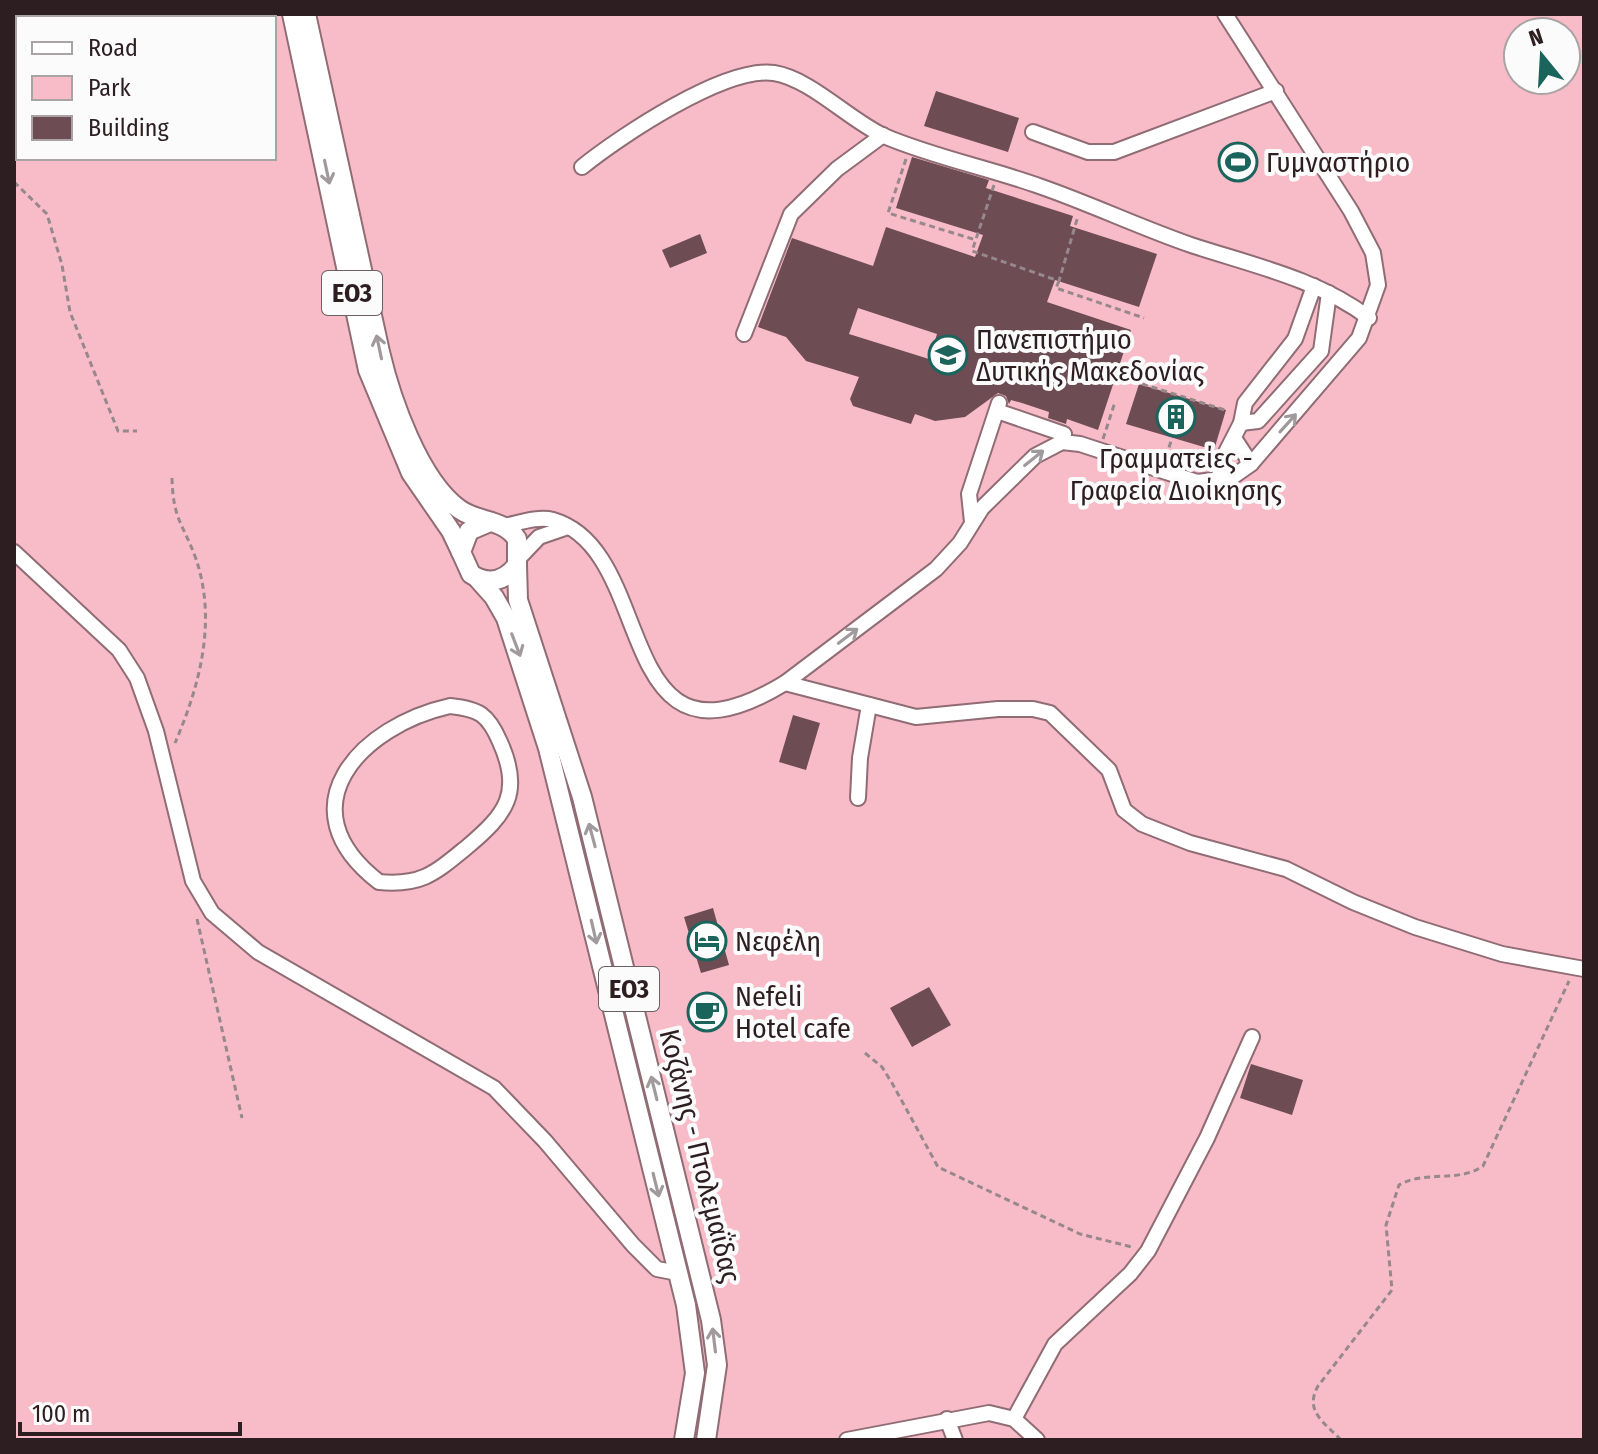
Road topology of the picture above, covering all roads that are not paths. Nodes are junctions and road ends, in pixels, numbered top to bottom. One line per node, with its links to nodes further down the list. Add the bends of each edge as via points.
1 (292, 14): 23 (main road, ΕΟ3, one-way to 23, via 368,370 411,473)
2 (306, 14): 20 (main road, ΕΟ3, one-way to 2, via 468,515 439,492 389,386)
3 (1225, 14): 4 (street)
4 (1276, 91): 5 (street, via 1114,152 1088,152); 12 (street, via 1373,253 1378,285)
5 (1033, 132)
6 (883, 135): 7 (street, via 793,80 756,74 669,107); 8 (street); 13 (street, via 837,169 791,214)
7 (582, 167)
8 (1314, 286): 9 (street); 10 (street)
9 (1329, 293): 11 (street); 12 (street)
10 (1307, 308): 11 (street); 14 (street, via 1295,339 1245,403)
11 (1326, 314): 14 (street, via 1321,351 1258,421)
12 (1369, 318): 17 (street, one-way to 12, via 1332,373)
13 (744, 334)
14 (1241, 423): 15 (street)
15 (1234, 438): 17 (street); 18 (street)
16 (1062, 442): 18 (street, via 1197,482); 19 (street, one-way to 16, via 1025,464); 19 (street, via 1064,434 998,407 969,494)
17 (1251, 464): 18 (street)
18 (1218, 481)
19 (972, 522): 26 (street, one-way to 19, via 936,569)
20 (497, 524): 21 (street, via 551,519); 23 (main road, via 469,531); 24 (main road, ΕΟ3, via 517,539)
21 (568, 527): 24 (street, via 539,537); 26 (street, via 592,544 604,561 648,667 674,696 696,707 729,709 745,706)
22 (14, 552): 32 (street, via 119,650 137,678 193,881 226,927 258,952 494,1088 633,1245 657,1269)
23 (461, 552): 25 (main road, ΕΟ3, via 465,568)
24 (518, 561): 25 (main road, via 500,580); 33 (main road, Κοζάνης - Πτολεμαΐδας / ΕΟ3, one-way to 24, via 717,1365 711,1320 600,864 518,600)
25 (478, 579): 32 (main road, Κοζάνης - Πτολεμαΐδας / ΕΟ3, one-way to 32, via 500,606 529,679)
26 (785, 683): 27 (street)
27 (869, 705): 29 (street); 30 (street, via 916,717 998,709 1050,713 1109,770 1124,810 1142,824 1286,869 1415,927 1502,954)
28 (477, 709): 28 (street, via 492,722 510,762 506,805 499,818 421,881 379,882 351,857 343,839 336,818 340,777 374,742 427,711 450,706)
29 (858, 798)
30 (1579, 968)
31 (1252, 1037): 35 (street, via 1148,1251 1055,1344)
32 (678, 1273): 36 (main road, Κοζάνης - Πτολεμαΐδας / ΕΟ3, via 694,1352 694,1394)
33 (711, 1418): 37 (main road, Κοζάνης - Πτολεμαΐδας / ΕΟ3); 38 (street)
34 (947, 1419): 35 (street, via 989,1413); 39 (street); 40 (street)
35 (1014, 1419): 41 (street)
36 (684, 1440)
37 (706, 1440)
38 (718, 1440)
39 (847, 1440)
40 (955, 1440)
41 (1037, 1440)

